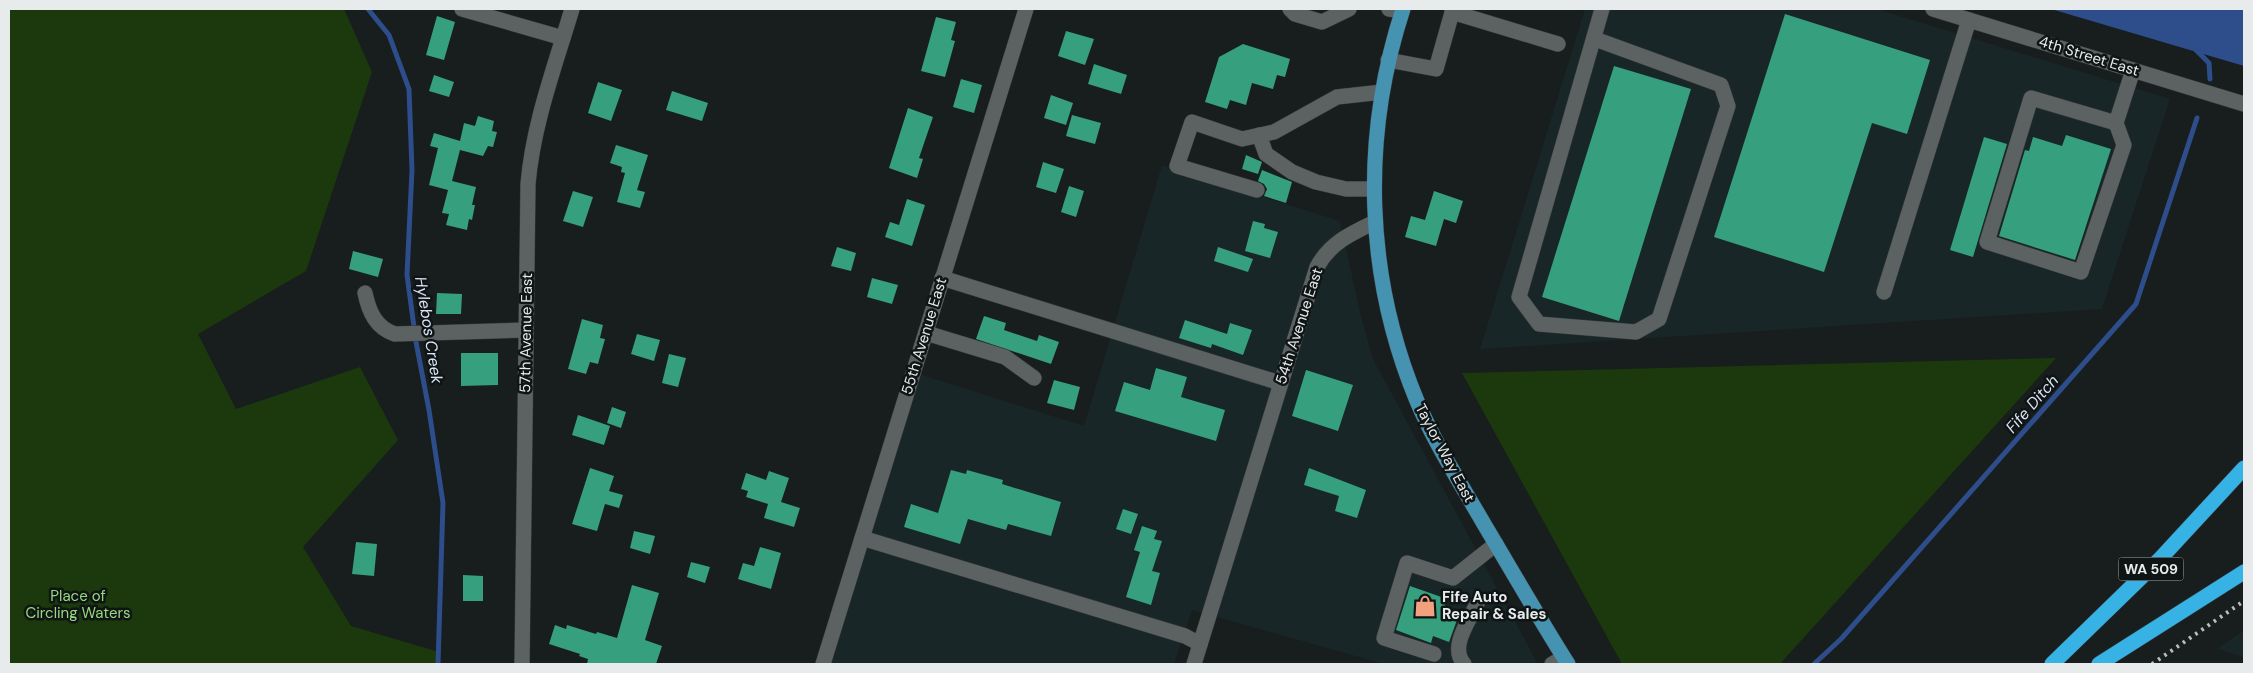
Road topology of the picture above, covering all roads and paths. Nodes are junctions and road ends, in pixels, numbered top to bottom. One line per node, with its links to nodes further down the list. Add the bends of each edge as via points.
1 (462, 9): 11 (street)
2 (572, 9): 11 (street, 57th Avenue East)
3 (1026, 9): 23 (street, 55th Avenue East)
4 (1290, 9): 5 (street, via 1295,14 1322,22)
5 (1349, 9)
6 (1602, 9): 12 (street)
7 (1933, 9): 10 (street, 4th Street East)
8 (1398, 10): 14 (main road)
9 (1453, 11): 13 (street); 14 (street, via 1436,69)
10 (1969, 20): 15 (street, 4th Street East); 24 (street)
11 (563, 38): 26 (street, 57th Avenue East, via 530,155)
12 (1595, 39): 12 (street, via 1721,85 1728,106 1658,319 1636,332 1540,324 1519,297)
13 (1558, 44)
14 (1388, 60): 16 (main road)
15 (2133, 70): 17 (street, 4th Street East); 18 (street)
16 (1382, 92): 19 (street, via 1337,97 1274,132); 21 (main road)
17 (2244, 104)
18 (2116, 123): 18 (street, via 2124,145 2081,272 1987,242 2031,98)
19 (1259, 135): 20 (street, via 1242,139 1192,122 1177,166); 21 (street, via 1266,154 1292,172 1331,186)
20 (1257, 190)
21 (1374, 190): 22 (main road)
22 (1375, 222): 29 (street, 54th Avenue East, via 1343,238 1324,255 1311,282); 32 (main road, Taylor Way East, via 1385,296 1405,368 1433,435)
23 (942, 278): 27 (street, 55th Avenue East); 29 (street)
24 (1884, 292)
25 (365, 293): 26 (street, via 379,326 388,332 423,334)
26 (526, 330): 38 (street, 57th Avenue East)
27 (926, 333): 28 (street, via 1005,357); 31 (street, 55th Avenue East)
28 (1034, 378)
29 (1280, 383): 35 (street, 54th Avenue East)
30 (2244, 468): 42 (highway, WA 509, via 2159,560)
31 (862, 538): 35 (street, via 1185,636); 39 (street, 55th Avenue East)
32 (1496, 544): 36 (street, via 1453,578 1407,563 1384,638); 37 (main road, Taylor Way East)
33 (2244, 572): 43 (highway)
34 (1477, 604): 41 (street, via 1458,644 1459,659)
35 (1200, 644): 40 (street, 54th Avenue East)
36 (1434, 654)
37 (1561, 662)
38 (522, 664)
39 (823, 664)
40 (1194, 664)
41 (1464, 664)
42 (2052, 664)
43 (2098, 664)

